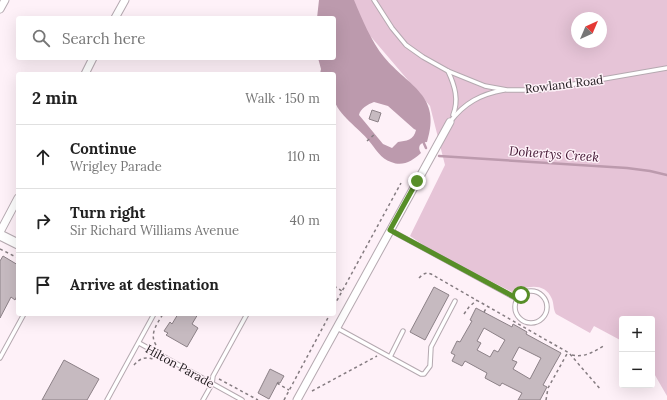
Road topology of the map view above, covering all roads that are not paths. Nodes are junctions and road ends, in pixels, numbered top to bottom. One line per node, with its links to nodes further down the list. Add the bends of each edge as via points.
1 (5, 0): 4 (street)
2 (125, 0): 5 (street)
3 (374, 0): 8 (lane, Rowland Road, via 406,45)
4 (0, 9)
5 (116, 16)
6 (92, 60): 9 (street)
7 (667, 68): 10 (lane, Rowland Road, via 540,90)
8 (448, 71): 10 (lane, Rowland Road, via 485,86); 11 (lane, via 456,95)
9 (86, 72)
10 (507, 90): 11 (lane, via 476,98 464,106)
11 (450, 122): 13 (street)
12 (16, 202): 14 (street)
13 (390, 230): 16 (lane); 21 (street)
14 (0, 233): 15 (street)
15 (16, 243)
16 (518, 299): 16 (lane, via 530,291 540,294 547,307 544,317 535,323 525,322 517,315)
17 (455, 301): 24 (lane, via 431,347 430,366 424,374)
18 (23, 316): 25 (lane)
19 (153, 316): 23 (lane)
20 (246, 316): 26 (lane, via 213,376)
21 (337, 328): 24 (lane); 30 (street)
22 (403, 331): 24 (lane)
23 (138, 343): 26 (lane, Hilton Parade); 27 (lane)
24 (390, 357)
25 (0, 358)
26 (212, 384): 28 (lane); 29 (lane, Hilton Parade)
27 (108, 400)
28 (203, 400)
29 (242, 400)
30 (297, 400)

